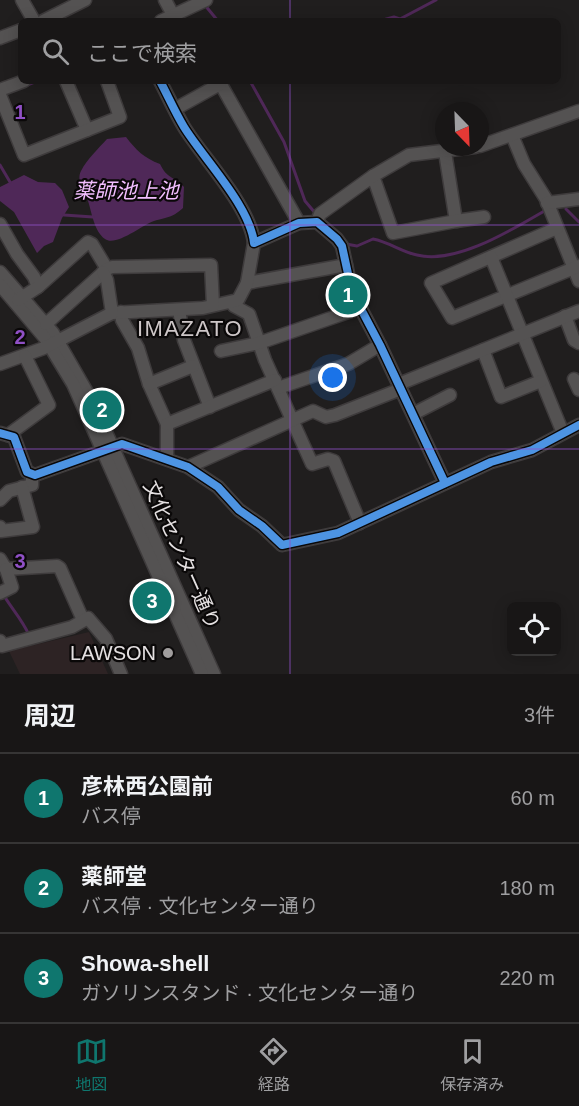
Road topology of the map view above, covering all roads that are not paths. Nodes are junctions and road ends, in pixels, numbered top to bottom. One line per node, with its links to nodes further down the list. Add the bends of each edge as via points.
1 (22, 0): 6 (street)
2 (85, 0): 7 (street)
3 (165, 0): 5 (street)
4 (203, 1): 5 (street)
5 (177, 17)
6 (32, 18)
7 (49, 18)
8 (18, 31): 9 (street)
9 (0, 38)
10 (18, 84): 16 (street)
11 (67, 84): 19 (street)
12 (108, 84): 19 (street, via 120,117)
13 (162, 84): 17 (street)
14 (216, 84): 17 (street)
15 (220, 84): 30 (street)
16 (0, 94): 19 (street, via 24,155)
17 (175, 109): 33 (street, via 237,202)
18 (579, 111): 20 (street)
19 (87, 130)
20 (512, 135): 21 (street); 26 (street)
21 (489, 143)
22 (435, 153): 24 (street, via 409,155)
23 (446, 156): 28 (street)
24 (373, 176): 28 (street, via 393,233); 29 (street, via 320,214)
25 (579, 198): 26 (street)
26 (547, 204): 32 (street)
27 (484, 217): 28 (street)
28 (456, 220)
29 (317, 222): 30 (street); 35 (street, via 342,246)
30 (299, 223): 33 (street)
31 (0, 224): 40 (street)
32 (557, 228): 34 (street); 36 (street)
33 (254, 243): 39 (street)
34 (491, 257): 42 (street); 42 (street, via 431,283 452,318)
35 (346, 265): 39 (street); 45 (street)
36 (576, 267): 38 (street); 42 (street)
37 (105, 271): 40 (street, via 88,242); 44 (street, via 112,267 211,265); 48 (street); 50 (street)
38 (579, 281)
39 (247, 283): 43 (street, via 238,300)
40 (38, 287): 41 (street)
41 (7, 289): 50 (street, 文化センター通り); 52 (street, 文化センター通り)
42 (506, 296): 51 (street)
43 (231, 302): 44 (street); 53 (street, via 249,314)
44 (213, 305): 46 (street)
45 (360, 308): 53 (street); 55 (street)
46 (179, 310): 48 (street); 60 (street)
47 (579, 311): 49 (street)
48 (116, 312): 52 (street); 62 (street, via 138,348)
49 (565, 316): 51 (street); 54 (street)
50 (46, 324): 52 (street, 文化センター通り)
51 (522, 334): 56 (street); 61 (street)
52 (53, 343): 58 (street); 73 (street, 文化センター通り)
53 (259, 343): 57 (street); 63 (street)
54 (579, 344)
55 (380, 345): 63 (street, via 348,364); 64 (street)
56 (483, 350): 61 (street, via 501,397); 64 (street)
57 (221, 351)
58 (25, 356): 59 (street); 72 (street, via 49,405)
59 (0, 364)
60 (193, 366): 62 (street); 66 (street)
61 (541, 381): 71 (street)
62 (149, 384): 69 (street)
63 (277, 384): 66 (street); 68 (street)
64 (400, 386): 67 (street); 68 (street, via 335,415 326,417 313,411)
65 (450, 395): 67 (street)
66 (210, 407): 69 (street)
67 (413, 414): 77 (street)
68 (291, 419): 75 (street); 80 (street, via 312,464 334,461)
69 (167, 424): 74 (street)
70 (579, 425): 71 (street)
71 (563, 433): 77 (street, via 532,450 490,462)
72 (4, 434): 76 (street, via 14,437 27,472)
73 (108, 449): 74 (street, via 122,444); 76 (street); 87 (street, 文化センター通り); 88 (street, 文化センター通り)
74 (167, 459): 75 (street)
75 (188, 467): 80 (street, via 218,487 282,545 338,533)
76 (32, 474): 78 (street, via 32,485)
77 (445, 483): 80 (street)
78 (22, 487): 79 (street, via 9,491); 81 (street, via 33,527 1,531)
79 (0, 500)
80 (360, 523)
81 (0, 527)
82 (3, 564): 83 (street, via 12,587); 84 (street, via 60,568)
83 (0, 593)
84 (83, 620): 85 (street, via 72,627 2,646); 86 (street, via 88,618 106,639)
85 (0, 641)
86 (121, 674)
87 (202, 674)
88 (214, 674)

